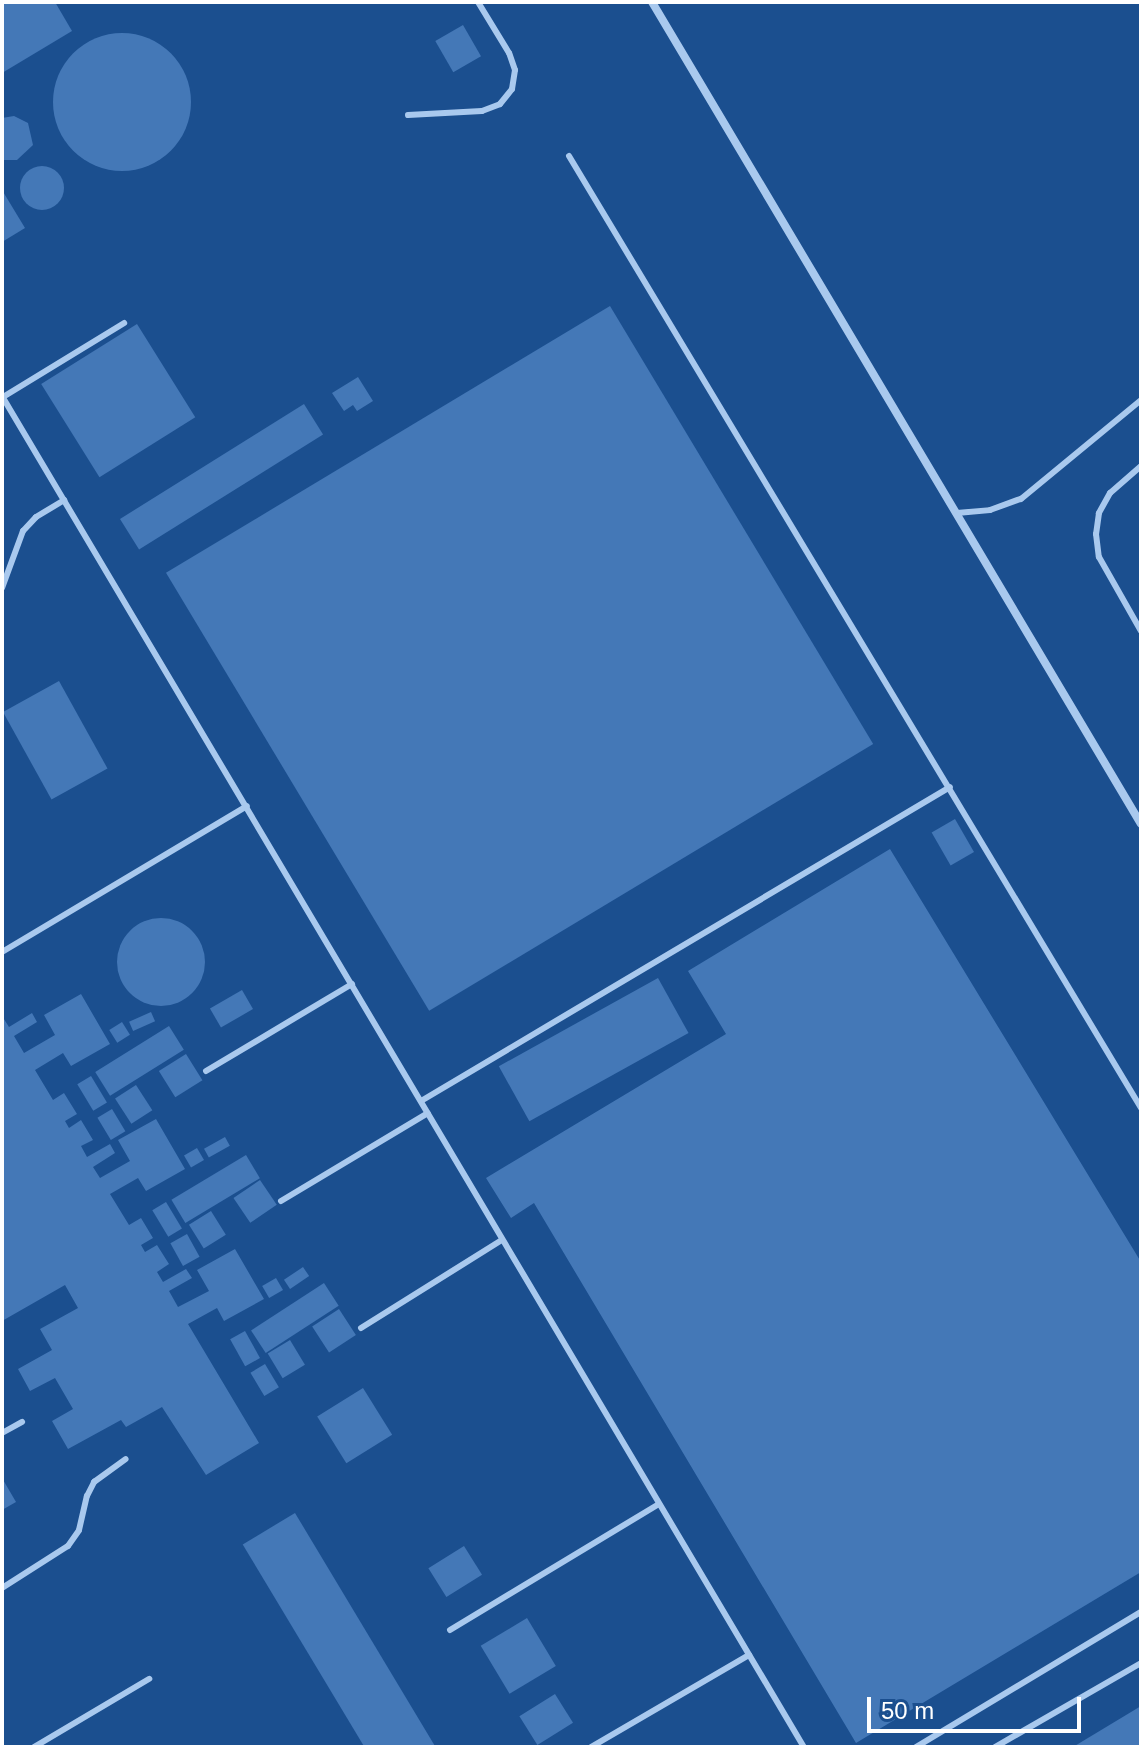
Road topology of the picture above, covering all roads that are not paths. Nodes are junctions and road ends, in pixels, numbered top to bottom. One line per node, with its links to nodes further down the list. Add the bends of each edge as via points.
1 (478, 2): 3 (lane, via 509,53 515,70 512,89 500,104 482,111)
2 (652, 2): 10 (street)
3 (408, 115)
4 (569, 156): 13 (lane)
5 (124, 323): 6 (lane)
6 (2, 396): 9 (lane)
7 (1141, 400): 10 (lane, via 1021,499 990,510)
8 (1141, 466): 12 (lane, via 1110,493 1096,534 1099,557)
9 (64, 500): 11 (lane, via 23,531); 14 (lane)
10 (957, 513): 15 (street)
11 (2, 588)
12 (1141, 631)
13 (950, 787): 19 (lane); 20 (lane)
14 (247, 806): 16 (lane); 17 (lane)
15 (1141, 824)
16 (2, 952)
17 (352, 984): 18 (lane); 19 (lane)
18 (206, 1071)
19 (421, 1101): 21 (lane)
20 (1141, 1108)
21 (428, 1113): 22 (lane); 23 (lane)
22 (281, 1201)
23 (502, 1240): 24 (lane); 28 (lane)
24 (361, 1328)
25 (22, 1422): 26 (lane)
26 (2, 1433)
27 (126, 1459): 29 (lane, via 94,1482 79,1530 68,1546)
28 (659, 1504): 31 (lane); 32 (lane)
29 (2, 1588)
30 (1141, 1612): 40 (lane)
31 (450, 1630)
32 (749, 1655): 35 (lane); 39 (lane)
33 (1141, 1663): 41 (lane)
34 (149, 1679): 36 (lane)
35 (608, 1737): 37 (lane); 38 (lane)
36 (34, 1747)
37 (591, 1747)
38 (614, 1747)
39 (804, 1747)
40 (916, 1747)
41 (995, 1747)

